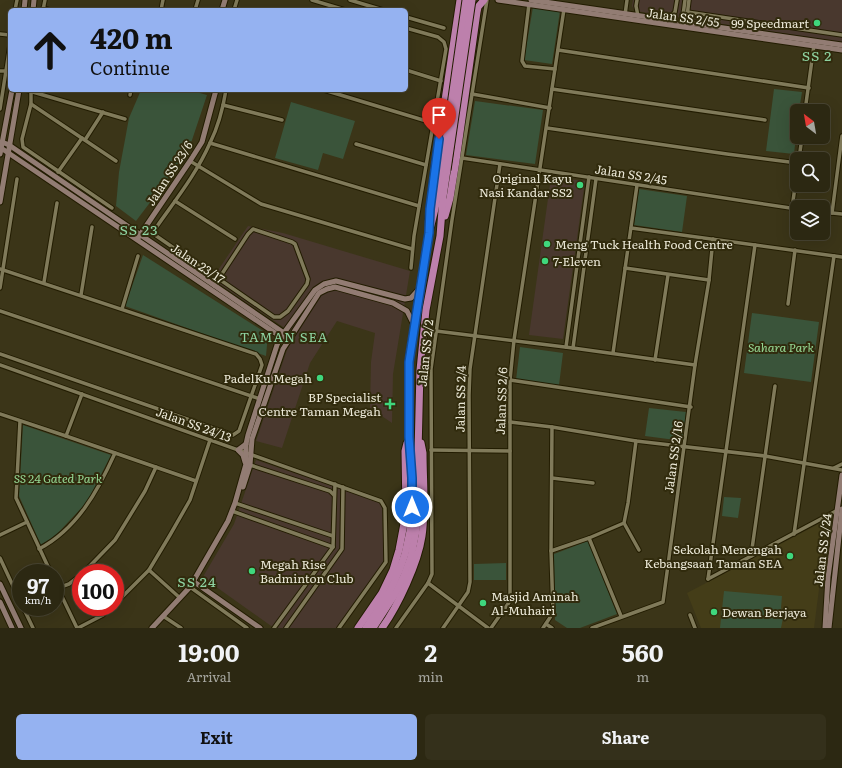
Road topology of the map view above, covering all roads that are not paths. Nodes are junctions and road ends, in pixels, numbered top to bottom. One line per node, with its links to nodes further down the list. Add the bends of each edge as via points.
1 (312, 0): 19 (street)
2 (350, 0): 16 (street)
3 (370, 0): 16 (street)
4 (466, 0): 80 (highway, bridge)
5 (472, 0): 80 (highway, bridge)
6 (484, 0): 17 (highway)
7 (487, 0): 51 (street, Jalan SS 2/2)
8 (498, 0): 14 (street, Jalan SS 2/55)
9 (627, 0): 22 (street)
10 (637, 0): 23 (street)
11 (677, 0): 25 (street, via 675,12)
12 (685, 0): 26 (street)
13 (689, 0): 21 (street)
14 (530, 2): 18 (street, Jalan SS 2/55); 36 (street, via 522,61 525,66)
15 (460, 3): 17 (highway, via 468,0); 97 (highway, via 435,167)
16 (368, 5): 20 (street)
17 (478, 7): 99 (highway, via 450,198)
18 (564, 7): 22 (street, Jalan SS 2/55); 33 (street, Jalan SS 2/6)
19 (338, 8)
20 (377, 8)
21 (688, 12): 26 (street); 29 (street)
22 (625, 16): 23 (street, Jalan SS 2/55); 26 (street, Jalan SS 2/55)
23 (638, 16): 25 (street, Jalan SS 2/55)
24 (408, 18): 27 (street)
25 (668, 20): 26 (street, Jalan SS 2/55)
26 (684, 24): 30 (street, Jalan SS 2/55)
27 (444, 28)
28 (408, 29): 40 (street, via 438,37 444,42 446,49)
29 (842, 36): 31 (street, via 841,40)
30 (815, 43): 31 (street, Jalan SS 2/55); 34 (street, Jalan SS 2/55); 41 (street)
31 (831, 44): 32 (street, Jalan SS 2/55)
32 (842, 45)
33 (558, 50): 36 (street, Jalan SS 2/6); 41 (street)
34 (842, 50)
35 (8, 58): 38 (street)
36 (555, 69): 42 (street, Jalan SS 2/6)
37 (0, 71): 38 (street)
38 (6, 71): 56 (street)
39 (408, 71): 40 (street)
40 (441, 81): 62 (street)
41 (808, 88): 54 (street)
42 (552, 89): 57 (street, Jalan SS 2/6); 61 (street)
43 (12, 92): 66 (street)
44 (19, 92): 69 (street)
45 (31, 92): 53 (street)
46 (34, 92): 58 (street)
47 (131, 92): 52 (street)
48 (215, 92): 75 (street, Jalan SS 23/6, via 202,142)
49 (226, 92): 55 (street)
50 (331, 92): 62 (street)
51 (472, 94): 57 (street); 73 (street, Jalan SS 2/2)
52 (130, 95)
53 (30, 104): 65 (street); 82 (street, via 22,139 23,147)
54 (806, 104)
55 (223, 105): 60 (street); 67 (street)
56 (0, 106)
57 (550, 108): 63 (street, Jalan SS 2/6)
58 (103, 112): 59 (street); 65 (street)
59 (125, 119)
60 (282, 120)
61 (765, 120)
62 (433, 123): 77 (street)
63 (547, 128): 76 (street); 81 (street, Jalan SS 2/6)
64 (842, 136): 93 (street)
65 (83, 139): 74 (street); 82 (street)
66 (2, 142): 69 (street, Jalan 23/17); 70 (street)
67 (210, 143): 79 (street); 90 (street)
68 (356, 144): 77 (street)
69 (9, 145): 71 (street); 98 (street, Jalan 23/17)
70 (1, 148): 71 (street, Jalan 23/17); 72 (street)
71 (8, 152): 88 (street); 102 (street, Jalan 23/17)
72 (0, 154)
73 (462, 158): 78 (street, Jalan SS 2/45); 127 (street, Jalan SS 2/2)
74 (116, 161)
75 (190, 161): 79 (street); 98 (street, Jalan SS 23/6)
76 (790, 162)
77 (426, 164): 90 (street)
78 (500, 164): 81 (street, Jalan SS 2/45); 129 (street, Jalan SS 2/4)
79 (198, 165): 87 (street); 104 (street, via 261,204)
80 (445, 169): 97 (highway); 99 (highway)
81 (541, 170): 83 (street, Jalan SS 2/45); 131 (street, Jalan SS 2/6)
82 (58, 172): 91 (street)
83 (589, 178): 85 (street, Jalan SS 2/45); 134 (street)
84 (17, 179): 111 (street)
85 (596, 179): 86 (street, Jalan SS 2/45); 135 (street)
86 (637, 185): 92 (street, Jalan SS 2/45); 96 (street)
87 (176, 201): 100 (street); 112 (street, via 153,232)
88 (0, 202)
89 (56, 203): 116 (street)
90 (419, 206): 104 (street)
91 (112, 208)
92 (790, 208)
93 (832, 213): 94 (street)
94 (842, 214)
95 (92, 227): 120 (street)
96 (631, 228): 101 (street); 110 (street)
97 (429, 233): 119 (highway)
98 (140, 235): 102 (street, Jalan SS 23/6); 118 (street, Jalan 23/17)
99 (440, 236): 151 (highway, via 426,310 420,370)
100 (235, 239)
101 (713, 239): 103 (street); 115 (street, Jalan SS 2/16)
102 (136, 240): 118 (street, Jalan 23/17)
103 (755, 245): 105 (street); 162 (street)
104 (412, 249): 109 (street)
105 (795, 250): 107 (street); 121 (street)
106 (138, 256): 122 (street)
107 (834, 256): 108 (street); 166 (street)
108 (842, 257)
109 (411, 268)
110 (625, 268): 113 (street); 136 (street)
111 (2, 269): 116 (street); 117 (street)
112 (210, 273)
113 (668, 275): 115 (street); 138 (street)
114 (219, 279): 114 (street, via 253,229 295,244 308,279 288,312 280,317 274,317); 118 (street)
115 (709, 280): 140 (street, Jalan SS 2/16)
116 (44, 282): 120 (street)
117 (0, 288)
118 (213, 288): 126 (street, Jalan 23/17)
119 (420, 288): 124 (highway); 125 (street, via 412,298 405,299 336,281 324,284 315,290)
120 (81, 295): 122 (street)
121 (788, 304)
122 (122, 309): 144 (street, via 256,354 262,365)
123 (0, 311): 144 (street)
124 (414, 325): 128 (street, via 407,311 398,305 335,286 319,293); 153 (highway, via 409,362)
125 (289, 326): 126 (street); 130 (street)
126 (273, 329): 130 (street, Jalan 23/17); 133 (street)
127 (436, 331): 129 (street); 159 (street, Jalan SS 2/2, via 431,369)
128 (291, 335): 130 (street); 132 (street)
129 (475, 335): 131 (street); 160 (street, Jalan SS 2/4, via 470,369)
130 (284, 336): 132 (street); 133 (street)
131 (514, 340): 134 (street); 141 (street, Jalan SS 2/6)
132 (286, 344): 145 (street)
133 (277, 345): 145 (street)
134 (566, 347): 135 (street)
135 (573, 348): 136 (street)
136 (613, 353): 138 (street)
137 (0, 354): 144 (street, via 233,435 239,430)
138 (655, 360): 140 (street)
139 (0, 365): 143 (street, Jalan SS 24/13)
140 (696, 365): 146 (street, Jalan SS 2/16)
141 (510, 380): 146 (street); 149 (street, Jalan SS 2/6)
142 (775, 386): 165 (street)
143 (82, 394): 152 (street); 154 (street, Jalan SS 24/13)
144 (251, 396): 145 (street)
145 (263, 400): 156 (street); 164 (street)
146 (690, 407): 157 (street, Jalan SS 2/16)
147 (0, 414): 148 (street)
148 (20, 421): 152 (street); 183 (street, via 16,498)
149 (510, 422): 150 (street); 161 (street, Jalan SS 2/6)
150 (552, 427): 155 (street); 174 (street)
151 (419, 435): 173 (highway); 230 (highway, via 423,453 422,538 408,580)
152 (66, 436): 163 (street)
153 (409, 437): 173 (highway); 227 (highway, via 406,451 406,512 399,550 382,593)
154 (210, 440): 158 (street, Jalan SS 24/13); 175 (street)
155 (636, 441): 157 (street); 184 (street)
156 (246, 444): 158 (street); 164 (street)
157 (685, 446): 162 (street); 214 (street, Jalan SS 2/16, via 663,602)
158 (238, 450): 164 (street, Jalan SS 24/13); 168 (street)
159 (431, 450): 160 (street); 202 (street, Jalan SS 2/2, via 432,574)
160 (470, 450): 161 (street); 209 (street, Jalan SS 2/4, via 470,582 468,592)
161 (510, 451): 234 (street, Jalan SS 2/6, via 510,601)
162 (726, 451): 165 (street); 195 (street, via 708,579)
163 (115, 453): 169 (street); 192 (street, via 103,479 82,513 58,537)
164 (249, 453): 168 (street); 177 (street, Jalan SS 24/13)
165 (765, 456): 166 (street); 195 (street)
166 (804, 462): 170 (street); 185 (street)
167 (842, 464): 170 (street)
168 (248, 465): 179 (street); 180 (street)
169 (156, 467): 175 (street); 198 (street, via 145,491 115,540)
170 (834, 468): 171 (street)
171 (842, 470)
172 (842, 475): 181 (street, Jalan SS 2/24)
173 (415, 478): 228 (highway, via 405,554 390,591); 229 (highway, via 418,506 411,557 395,594)
174 (552, 478): 176 (street); 194 (street)
175 (196, 481): 199 (street, via 190,500)
176 (594, 483)
177 (335, 484): 178 (street, Jalan SS 24/13); 179 (street)
178 (343, 487): 179 (street); 225 (street, via 342,549); 226 (street, Jalan SS 24/13, via 381,501 385,508 386,562)
179 (334, 494): 187 (street)
180 (235, 503): 182 (street); 187 (street)
181 (839, 510): 185 (street); 188 (street, Jalan SS 2/24); 190 (street, Jalan SS 2/24)
182 (232, 511): 191 (street); 200 (street)
183 (27, 522): 186 (street); 192 (street)
184 (624, 523): 189 (street); 193 (street)
185 (794, 534): 195 (street)
186 (0, 535)
187 (333, 536): 191 (street)
188 (840, 536): 190 (street, via 836,537); 240 (street, Jalan SS 2/24)
189 (589, 538): 194 (street); 214 (street)
190 (832, 544): 239 (street, Jalan SS 2/24)
191 (333, 547): 224 (street)
192 (39, 549): 197 (street)
193 (639, 550)
194 (551, 551): 215 (street, via 553,613)
195 (751, 556)
196 (0, 558): 201 (street)
197 (46, 564)
198 (92, 564)
199 (149, 570): 205 (street); 206 (street)
200 (194, 581): 204 (street); 223 (street)
201 (12, 583)
202 (428, 583): 209 (street); 231 (street, Jalan SS 2/2)
203 (0, 584): 217 (street)
204 (190, 587): 206 (street); 222 (street)
205 (124, 595)
206 (180, 598): 213 (street)
207 (64, 601): 219 (street)
208 (0, 602): 216 (street)
209 (459, 606): 232 (street, Jalan SS 2/4); 233 (street)
210 (690, 615): 238 (street)
211 (27, 616): 218 (street)
212 (102, 616): 219 (street)
213 (163, 616): 220 (street); 221 (street)
214 (621, 616): 237 (street, Jalan SS 2/16)
215 (546, 624): 235 (street); 236 (street)
216 (12, 628)
217 (21, 628)
218 (33, 628)
219 (77, 628)
220 (152, 628)
221 (180, 628)
222 (247, 628)
223 (260, 628)
224 (274, 628)
225 (286, 628)
226 (339, 628)
227 (358, 628)
228 (366, 628)
229 (373, 628)
230 (382, 628)
231 (396, 628)
232 (442, 628)
233 (488, 628)
234 (491, 628)
235 (543, 628)
236 (552, 628)
237 (592, 628)
238 (695, 628)
239 (825, 628)
240 (829, 628)

